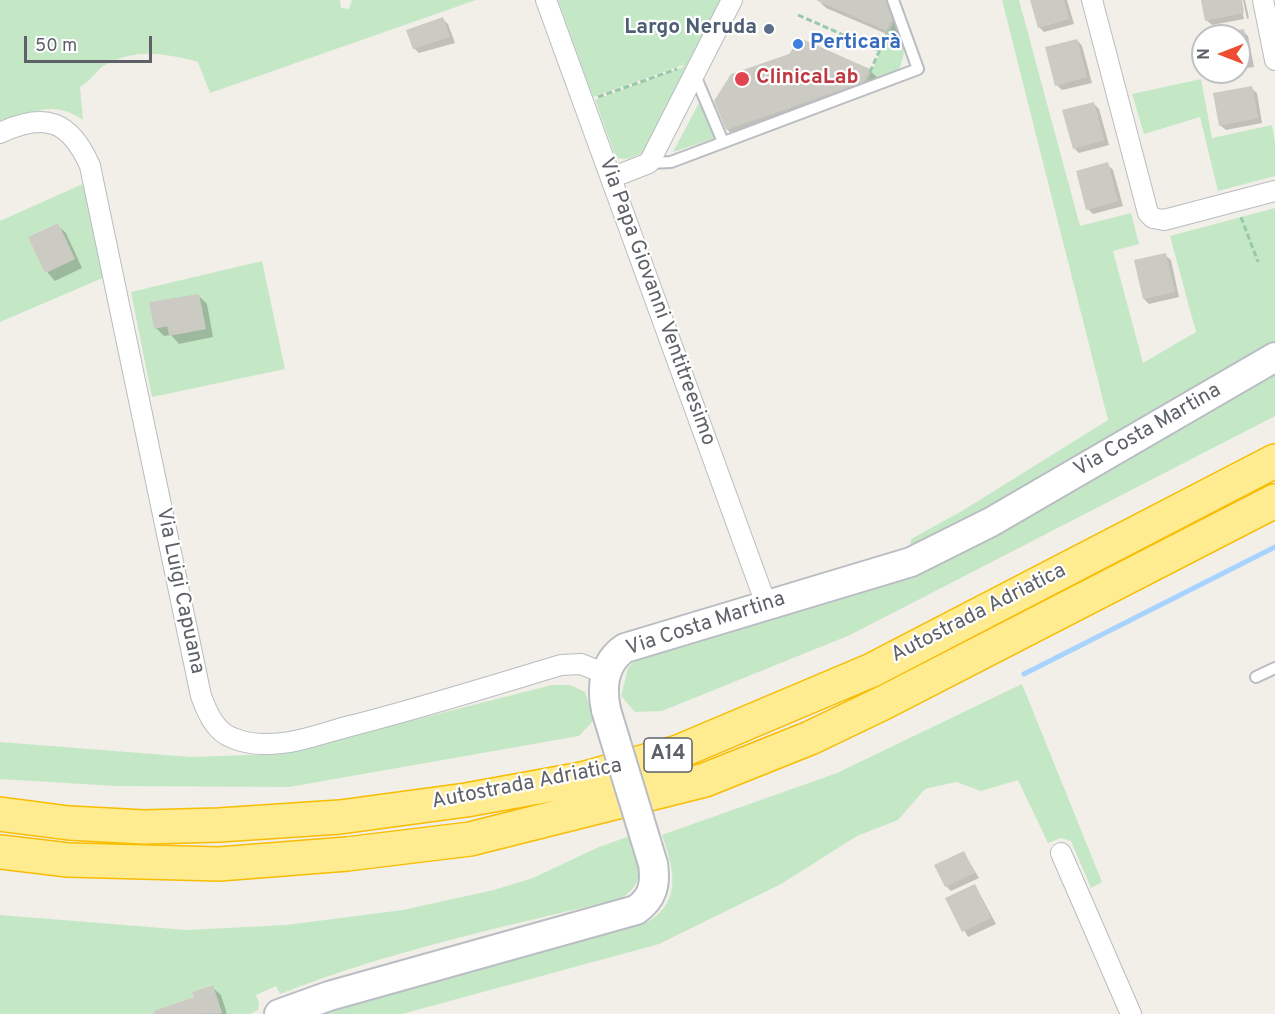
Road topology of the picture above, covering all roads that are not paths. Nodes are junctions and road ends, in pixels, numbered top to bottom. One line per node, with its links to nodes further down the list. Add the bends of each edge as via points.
1 (546, 0): 11 (street, Via Papa Giovanni Ventitreesimo)
2 (732, 0): 7 (street)
3 (893, 0): 9 (lane, via 918,69)
4 (1092, 0): 12 (street, via 1148,213 1164,220)
5 (1263, 0): 6 (street)
6 (1275, 60)
7 (694, 74): 9 (lane); 10 (street)
8 (0, 133): 18 (street, Via Luigi Capuana, via 20,124 58,124 76,139 90,165 201,696 219,729 231,738 248,742 287,742 408,711 561,664 581,664)
9 (723, 142): 10 (lane, via 671,162)
10 (649, 163): 11 (street)
11 (611, 178): 16 (street, Via Papa Giovanni Ventitreesimo)
12 (1275, 191)
13 (1275, 357): 16 (main road, Via Costa Martina, via 991,522 911,562)
14 (1275, 461): 20 (highway, Autostrada Adriatica / A14, via 872,670 678,752 582,779 340,817 219,825 144,827)
15 (1275, 501): 21 (highway, Autostrada Adriatica / A14, via 883,703 810,738 705,780 470,838 347,854 219,864 68,860)
16 (766, 604): 18 (main road, Via Costa Martina, via 633,644 616,654)
17 (1275, 668): 19 (lane)
18 (606, 674): 23 (main road, Via Costa Martina, bridge, via 606,710 655,876 651,896 636,910 329,996)
19 (1256, 678)
20 (0, 814)
21 (0, 852)
22 (1061, 853): 24 (street)
23 (279, 1014)
24 (1131, 1014)

